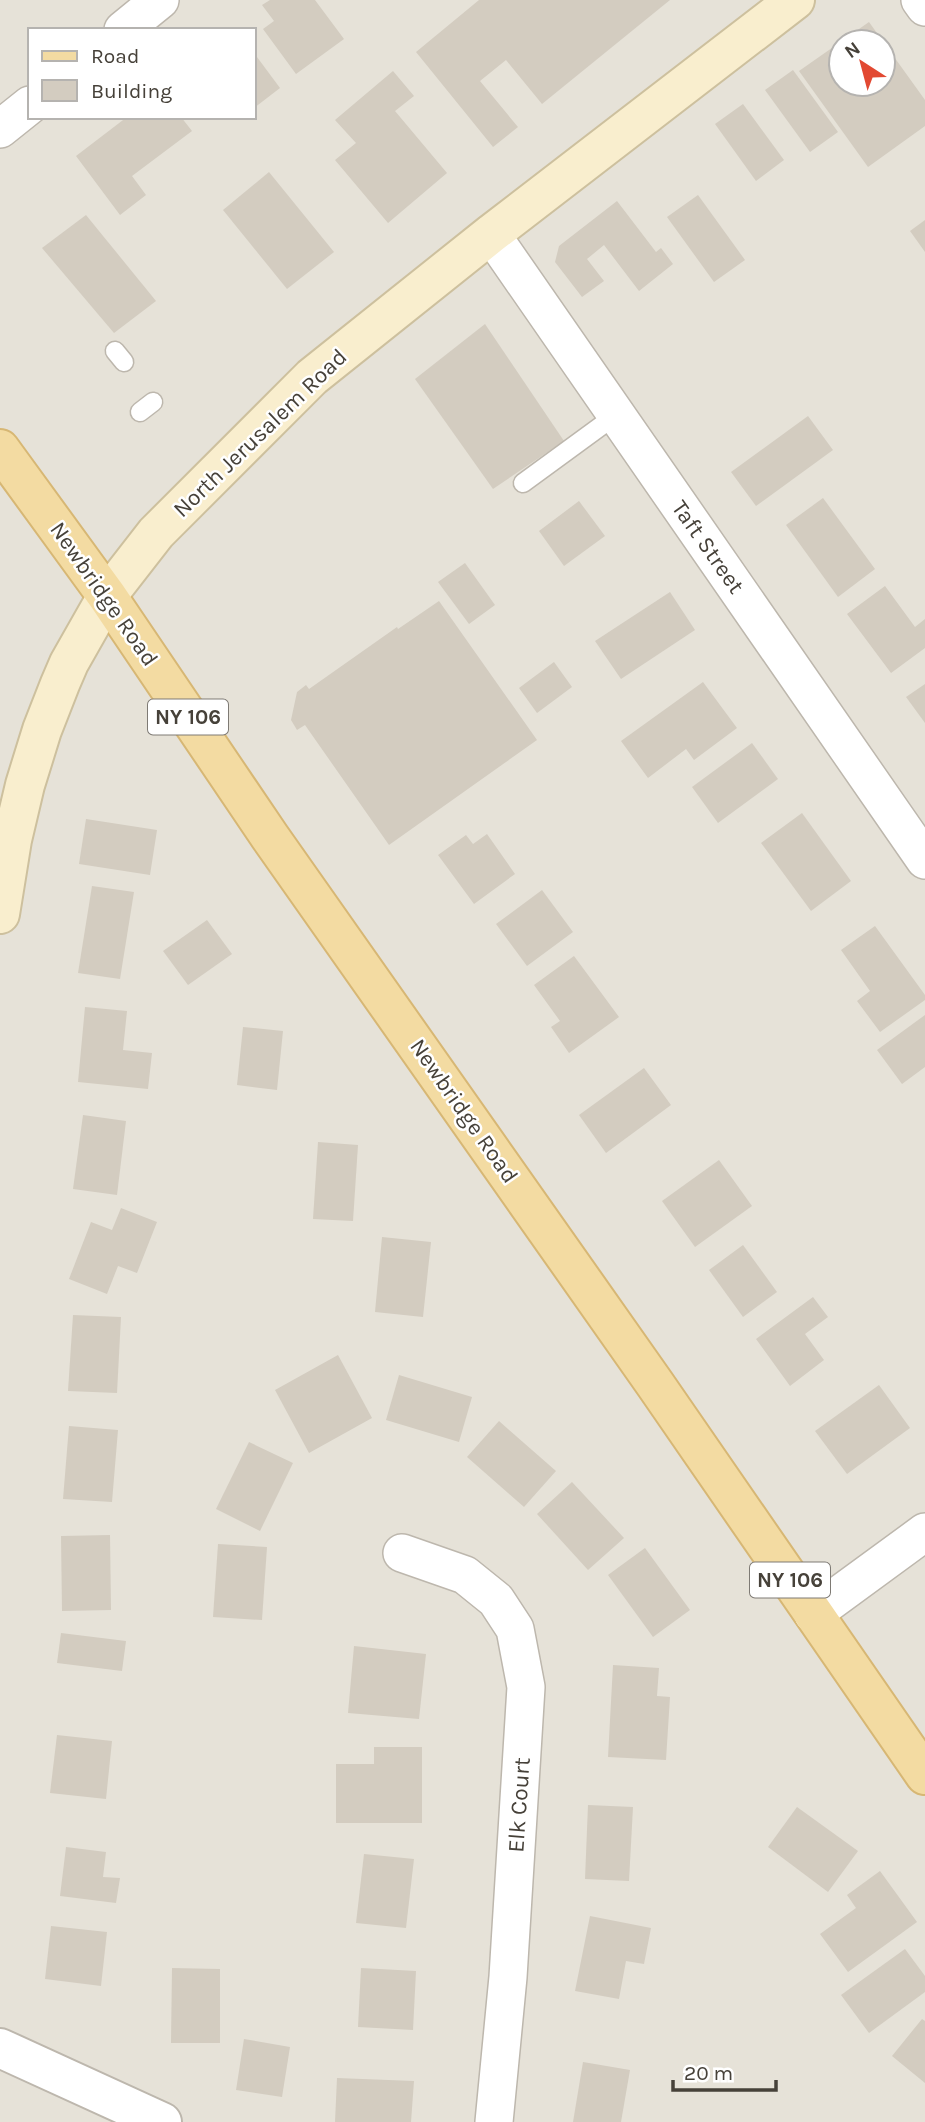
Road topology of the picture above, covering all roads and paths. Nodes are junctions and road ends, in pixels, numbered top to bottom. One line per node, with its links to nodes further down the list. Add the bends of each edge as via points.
1 (160, 0): 5 (street)
2 (795, 0): 8 (main road, North Jerusalem Road)
3 (920, 0): 4 (street)
4 (925, 7)
5 (125, 28)
6 (28, 107): 7 (street)
7 (0, 129)
8 (491, 234): 9 (street, Taft Street); 12 (main road, North Jerusalem Road, via 312,377 156,533)
9 (616, 415): 11 (lane); 13 (street, Taft Street)
10 (0, 449): 12 (main road, Newbridge Road / NY 106)
11 (523, 483)
12 (107, 596): 14 (main road, North Jerusalem Road, via 69,663 42,730 18,811); 17 (main road, Newbridge Road / NY 106)
13 (925, 860)
14 (0, 914)
15 (925, 1532): 17 (street)
16 (402, 1553): 21 (street, Elk Court, via 465,1575 496,1600 515,1629 526,1687)
17 (813, 1614): 18 (main road, Newbridge Road / NY 106)
18 (925, 1775)
19 (0, 2048): 20 (street)
20 (162, 2122)
21 (494, 2122)

